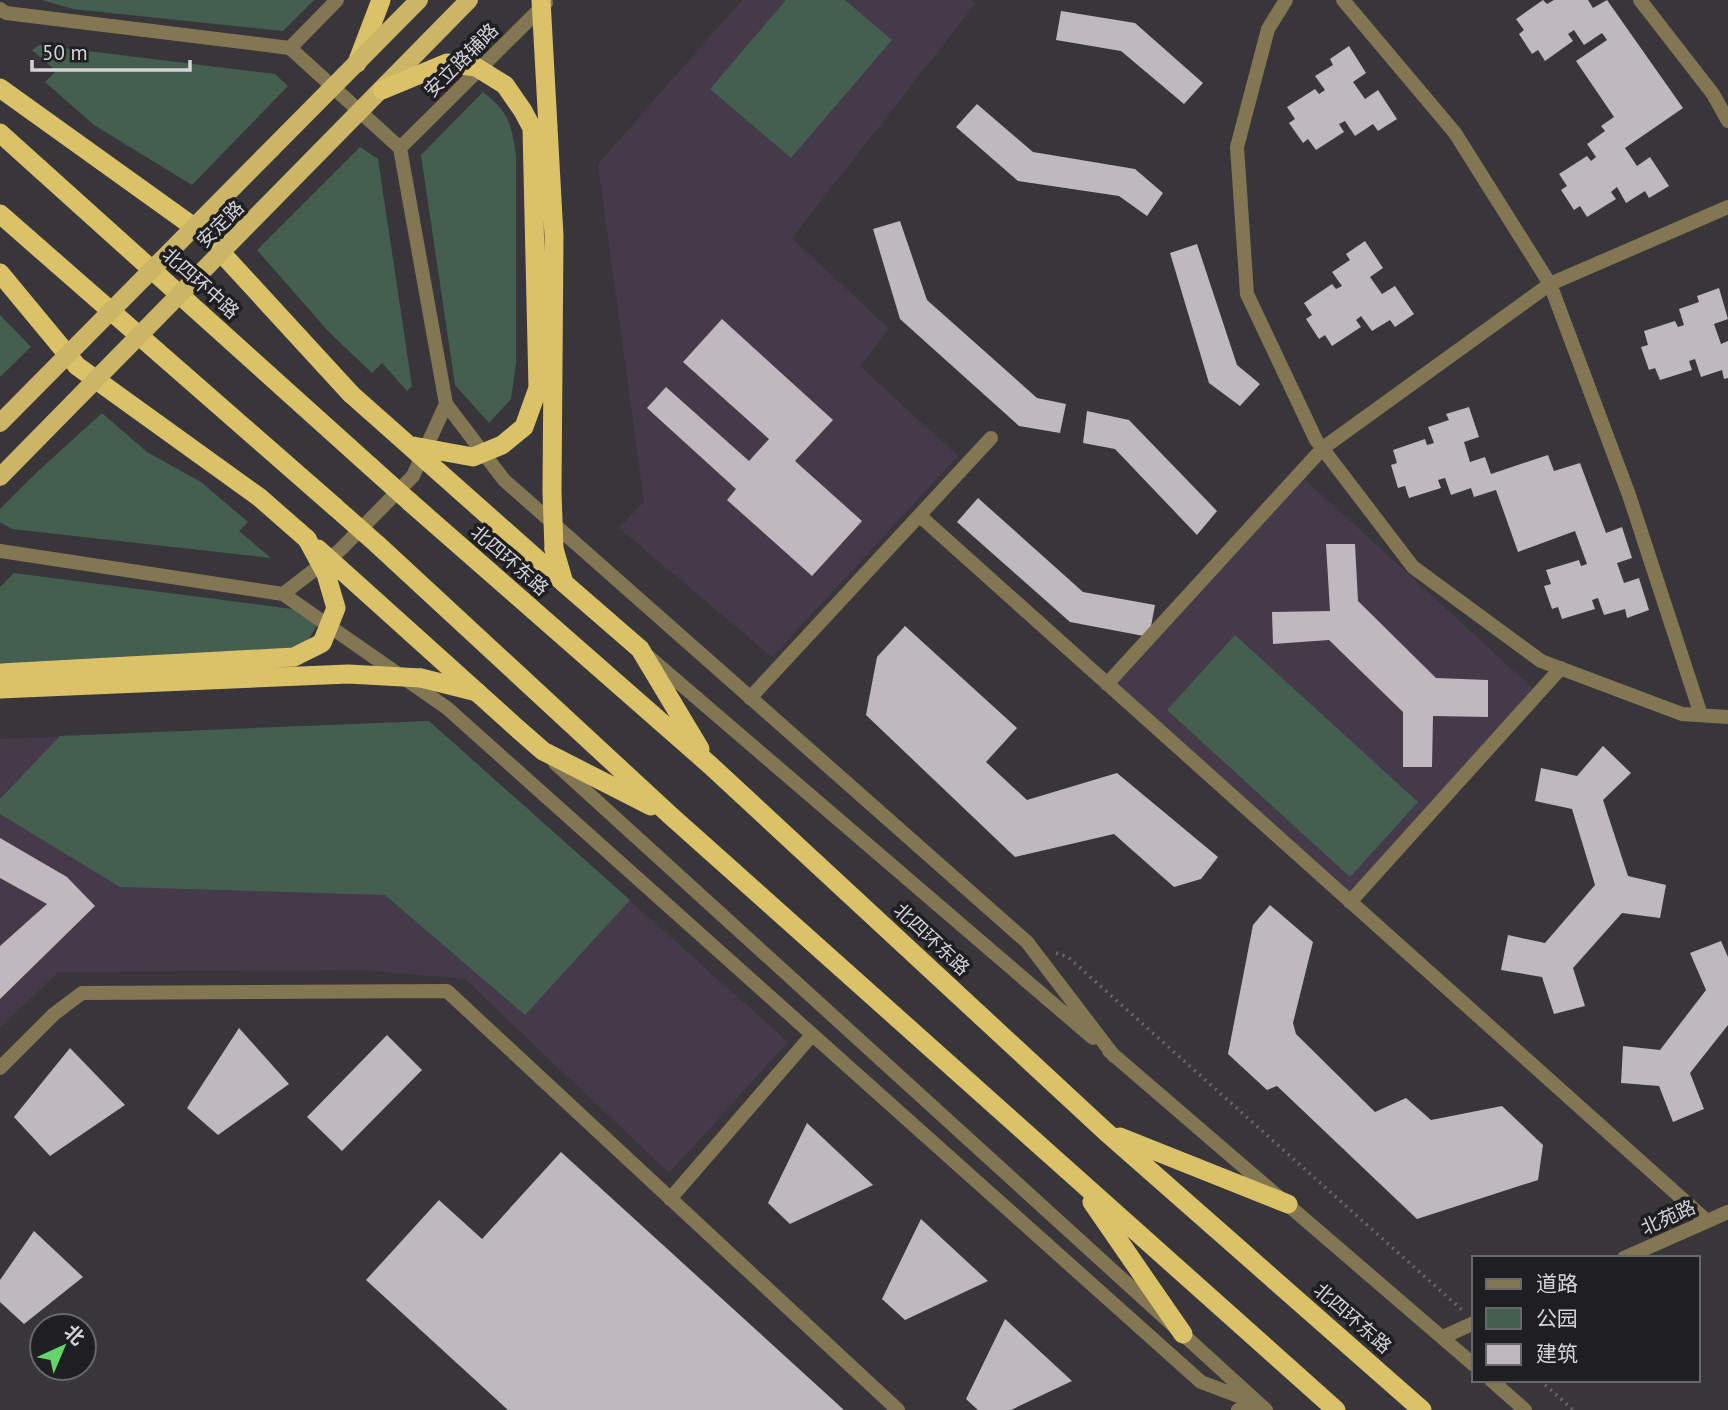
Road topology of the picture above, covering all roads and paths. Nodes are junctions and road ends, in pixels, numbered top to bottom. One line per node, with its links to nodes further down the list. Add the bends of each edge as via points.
1 (337, 0): 11 (street)
2 (381, 0): 12 (highway)
3 (419, 0): 12 (main road, 安定路, bridge)
4 (469, 0): 14 (main road, 安定路, bridge)
5 (541, 0): 32 (highway, bridge, via 554,236 552,504 554,549)
6 (549, 0): 17 (street, 安立路辅路)
7 (1286, 0): 26 (street, via 1268,29 1237,147 1247,294)
8 (1343, 0): 21 (street, via 1455,133)
9 (1640, 0): 15 (street, via 1713,94)
10 (2, 13): 11 (street)
11 (290, 48): 17 (street)
12 (357, 63): 23 (main road, 安定路, bridge)
13 (2, 90): 25 (highway, bridge, via 205,235 351,394)
14 (382, 90): 25 (highway, bridge, via 447,63 476,66 505,85 532,128 538,388 524,427 502,445 473,457); 27 (main road, 安定路, bridge)
15 (1728, 121)
16 (0, 133): 28 (highway, 北四环中路, bridge)
17 (400, 148): 22 (street)
18 (1728, 207): 21 (street)
19 (0, 214): 45 (highway, bridge, via 378,545)
20 (0, 273): 30 (highway, via 77,366 259,497)
21 (1550, 284): 26 (street); 41 (street, via 1629,495)
22 (446, 404): 33 (street, via 413,476 339,551); 40 (street, via 503,480)
23 (0, 423)
24 (991, 438): 29 (street)
25 (413, 446): 32 (highway, bridge)
26 (1323, 448): 35 (street, via 1413,567 1541,661); 37 (street)
27 (0, 477)
28 (410, 502): 44 (highway, 北四环东路)
29 (920, 516): 37 (street); 40 (street)
30 (307, 539): 36 (highway, bridge, via 326,574 336,608 322,643 294,657); 39 (highway, bridge)
31 (0, 551): 33 (street)
32 (564, 583): 34 (highway)
33 (283, 594): 48 (street, via 447,708)
34 (640, 649): 44 (highway); 49 (street, 北四环东路)
35 (1561, 668): 41 (street, via 1682,714); 46 (street)
36 (0, 673)
37 (1107, 684): 46 (street)
38 (0, 689): 39 (highway, bridge, via 348,674 421,678)
39 (477, 691): 43 (highway, bridge)
40 (750, 698): 47 (street)
41 (1701, 715): 42 (street)
42 (1728, 717)
43 (543, 751): 45 (highway); 60 (street)
44 (710, 765): 51 (highway, 北四环东路)
45 (671, 816): 52 (highway)
46 (1350, 902): 56 (street)
47 (1027, 942): 49 (street); 58 (path, via 1068,957)
48 (812, 1035): 53 (street); 65 (street, via 1201,1382)
49 (1114, 1056): 54 (street, 北四环东路)
50 (0, 1068): 53 (street, via 82,993 447,991)
51 (1105, 1131): 54 (highway); 69 (highway, 北四环东路)
52 (1073, 1175): 60 (highway); 68 (highway)
53 (670, 1199): 66 (street)
54 (1288, 1204): 61 (street, 北四环东路)
55 (1728, 1212): 56 (street, 北苑路)
56 (1707, 1221): 57 (street, 北苑路)
57 (1628, 1256)
58 (1464, 1312)
59 (1472, 1325): 61 (street)
60 (1183, 1334): 65 (street)
61 (1443, 1337): 62 (street, 北四环东路)
62 (1472, 1363)
63 (1494, 1382): 70 (street)
64 (1542, 1382): 71 (path)
65 (1261, 1406): 67 (street)
66 (898, 1410)
67 (1238, 1410)
68 (1336, 1410)
69 (1422, 1410)
70 (1525, 1410)
71 (1573, 1410)

